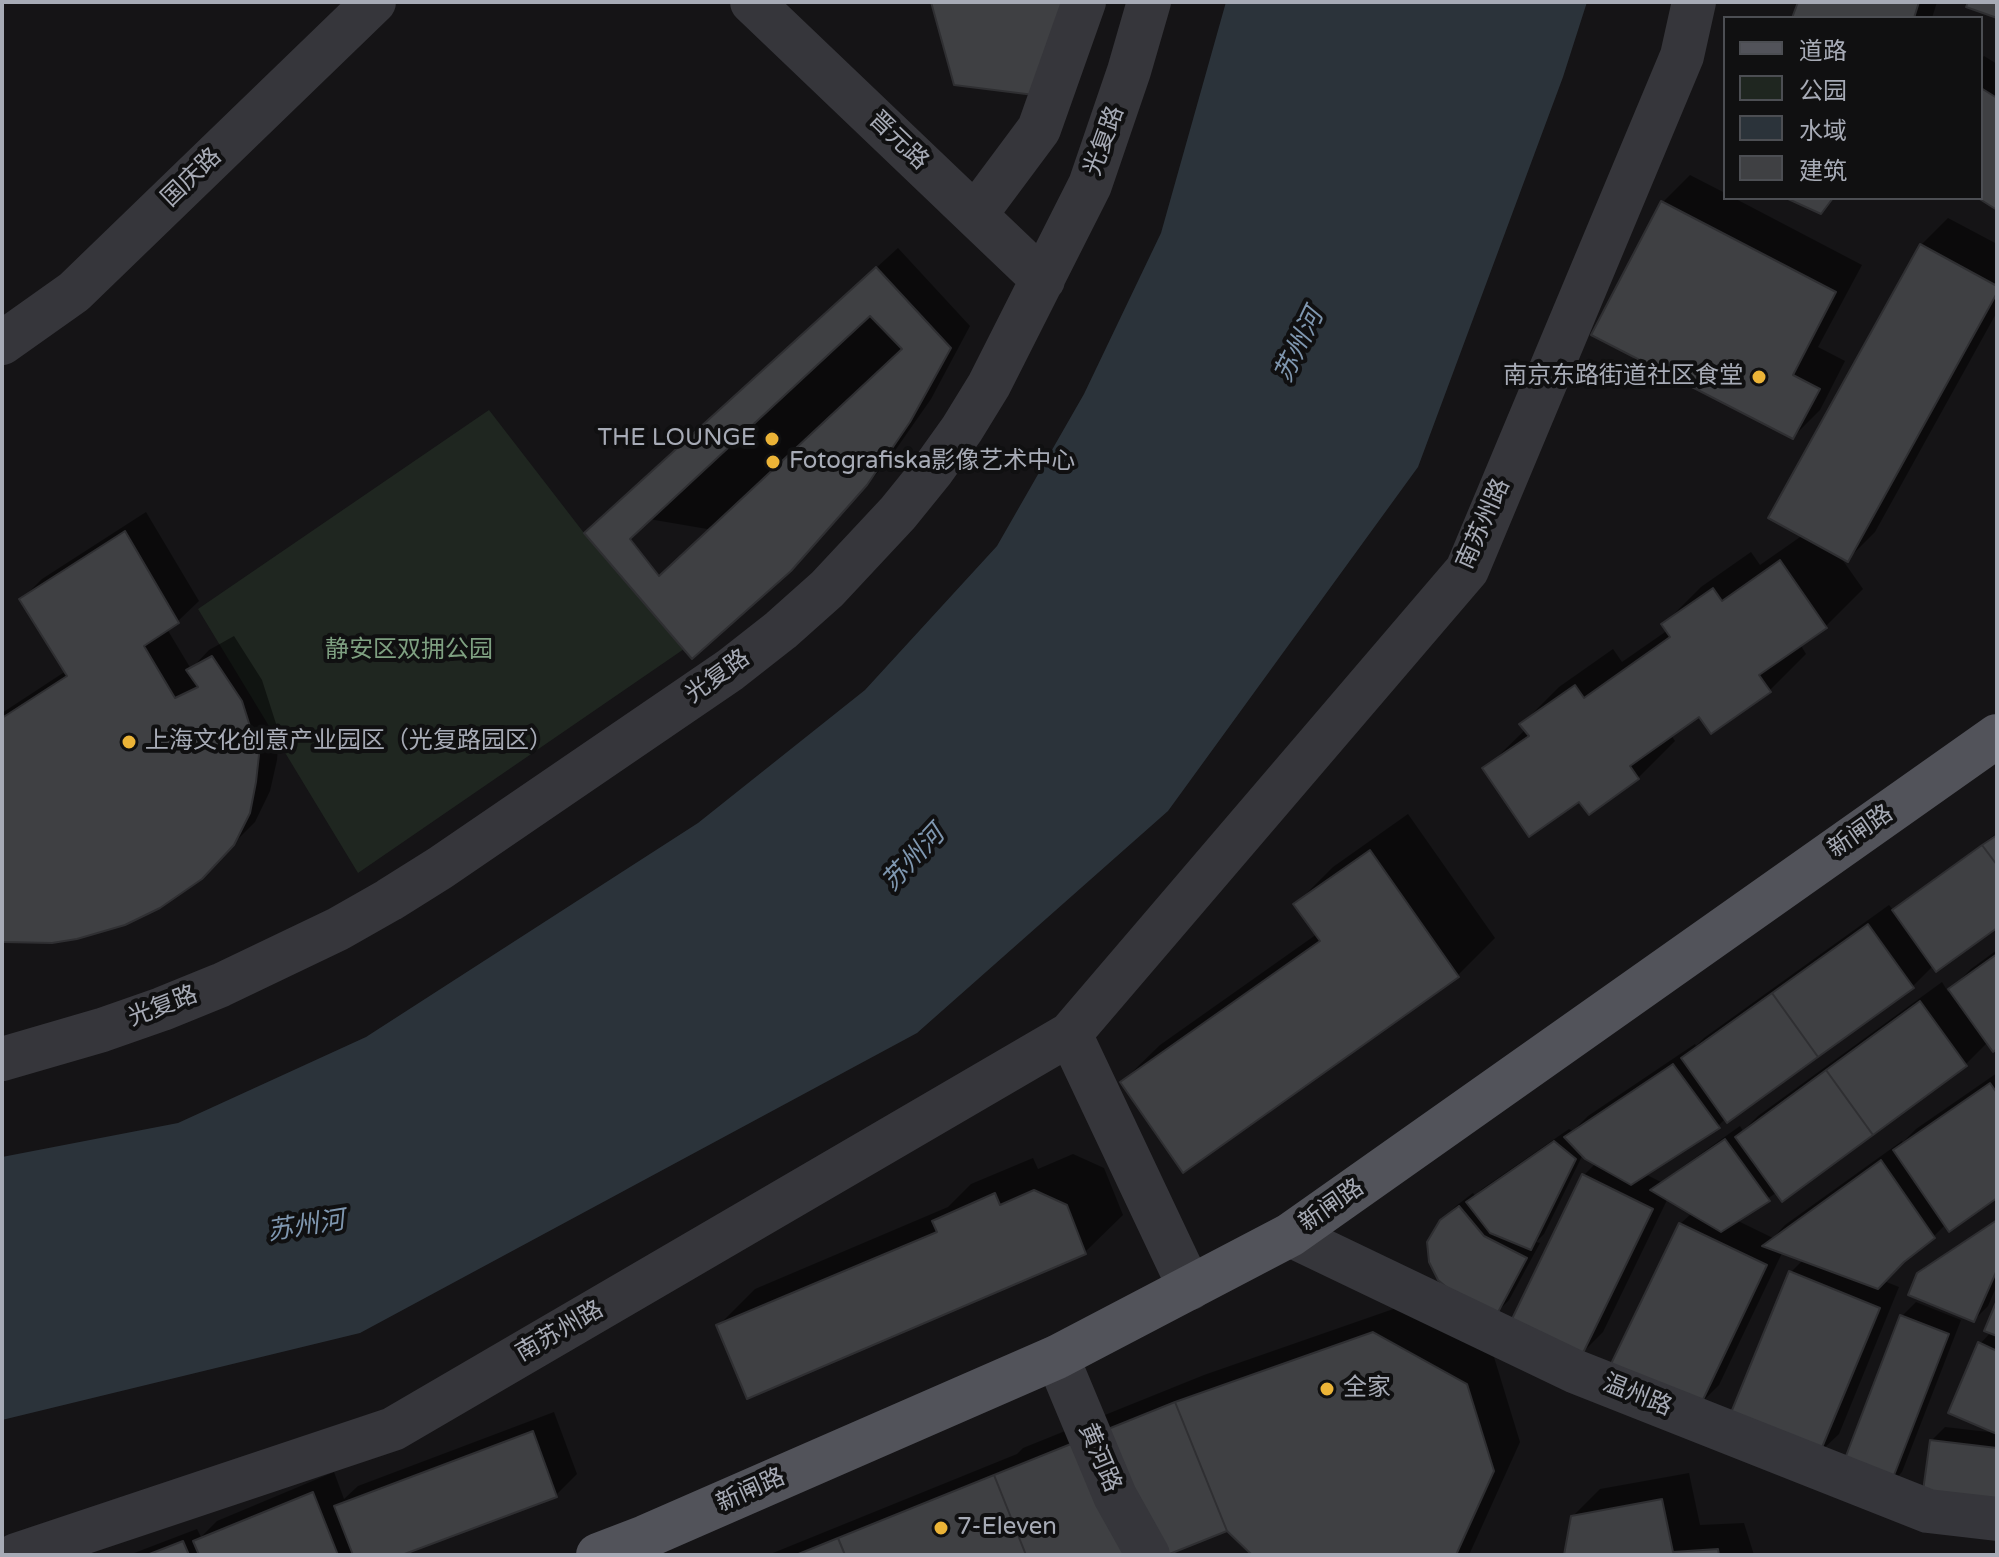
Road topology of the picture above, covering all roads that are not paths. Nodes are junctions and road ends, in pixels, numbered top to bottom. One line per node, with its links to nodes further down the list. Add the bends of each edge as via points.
1 (374, 2): 8 (street, 国庆路, via 74,292)
2 (752, 2): 6 (street, 晋元路)
3 (1084, 2): 6 (street, via 1039,129)
4 (1149, 2): 7 (street, 光复路, via 1090,185)
5 (1694, 2): 10 (street, 南苏州路, via 1682,56 1467,570)
6 (975, 215): 7 (street, 晋元路)
7 (1043, 280): 11 (street, 光复路, via 989,385 932,471 827,589 730,670 440,868 338,929 162,1009)
8 (2, 343)
9 (1997, 736): 12 (main road, 新闸路)
10 (1070, 1034): 13 (street); 16 (street, 南苏州路, via 393,1429)
11 (2, 1059)
12 (1290, 1235): 13 (main road, 新闸路); 15 (street, 温州路, via 1589,1377 1928,1511)
13 (1190, 1288): 14 (main road, 新闸路)
14 (1057, 1357): 17 (main road, 新闸路); 18 (street, 黄河路, via 1115,1496)
15 (1997, 1519)
16 (16, 1555)
17 (598, 1555)
18 (1148, 1555)

